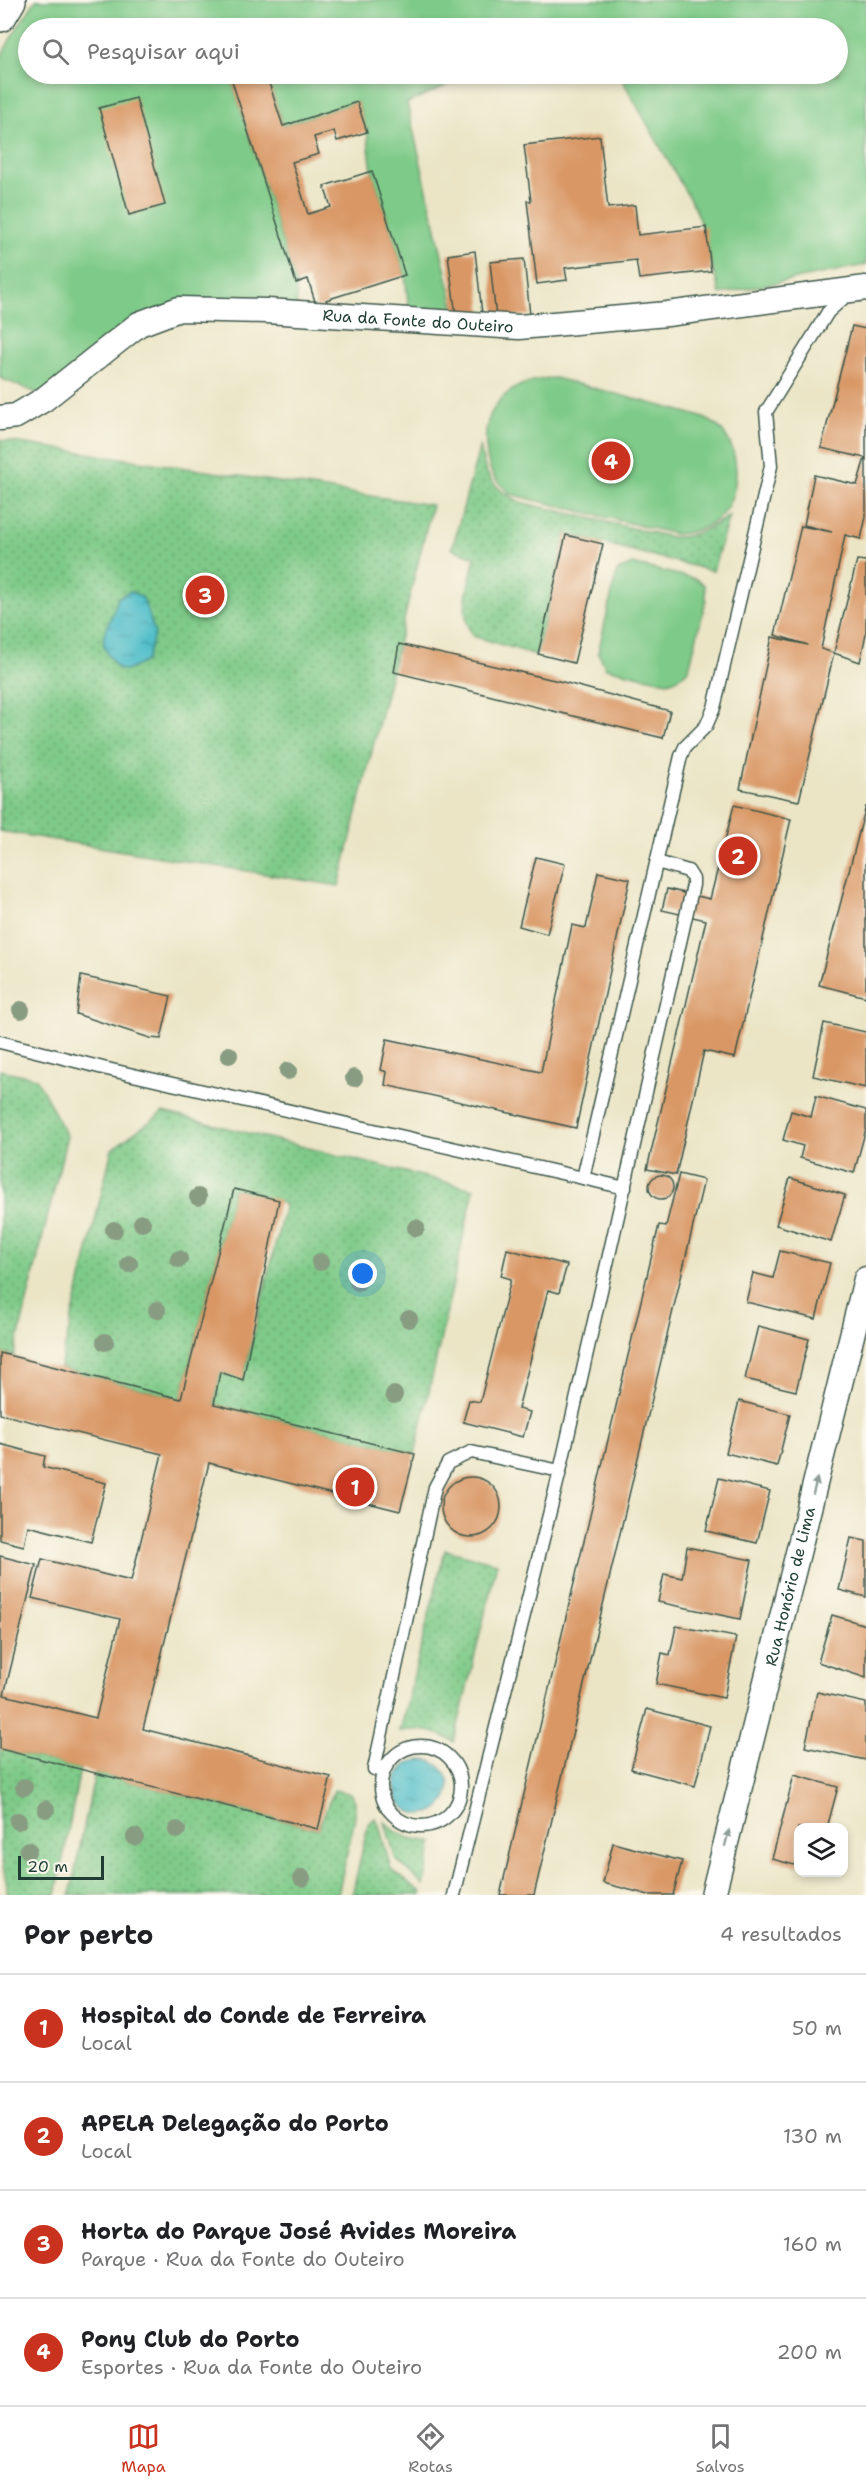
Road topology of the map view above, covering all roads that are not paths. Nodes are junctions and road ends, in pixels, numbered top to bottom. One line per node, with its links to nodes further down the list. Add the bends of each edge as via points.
1 (9, 0): 2 (highway)
2 (0, 15)
3 (860, 288): 4 (street, Rua da Fonte do Outeiro, via 667,314 519,327 179,309 139,324 43,400 16,416); 5 (lane, via 837,301 828,312 766,412 771,466 714,708 706,726 682,753)
4 (0, 418)
5 (657, 862): 7 (lane); 8 (lane, via 688,871 693,885)
6 (0, 1042): 7 (lane)
7 (583, 1178): 8 (lane)
8 (625, 1188): 10 (lane)
9 (866, 1279): 15 (street, Rua Honório de Lima, one-way to 9)
10 (560, 1471): 11 (lane, via 471,1452 448,1463 435,1487 374,1769); 13 (lane)
11 (384, 1771): 12 (lane, via 401,1751 427,1746 450,1758 461,1781); 12 (lane, via 381,1784 388,1809 409,1824 435,1824 447,1817)
12 (460, 1794): 13 (lane)
13 (478, 1798): 14 (lane)
14 (454, 1895)
15 (713, 1895)

